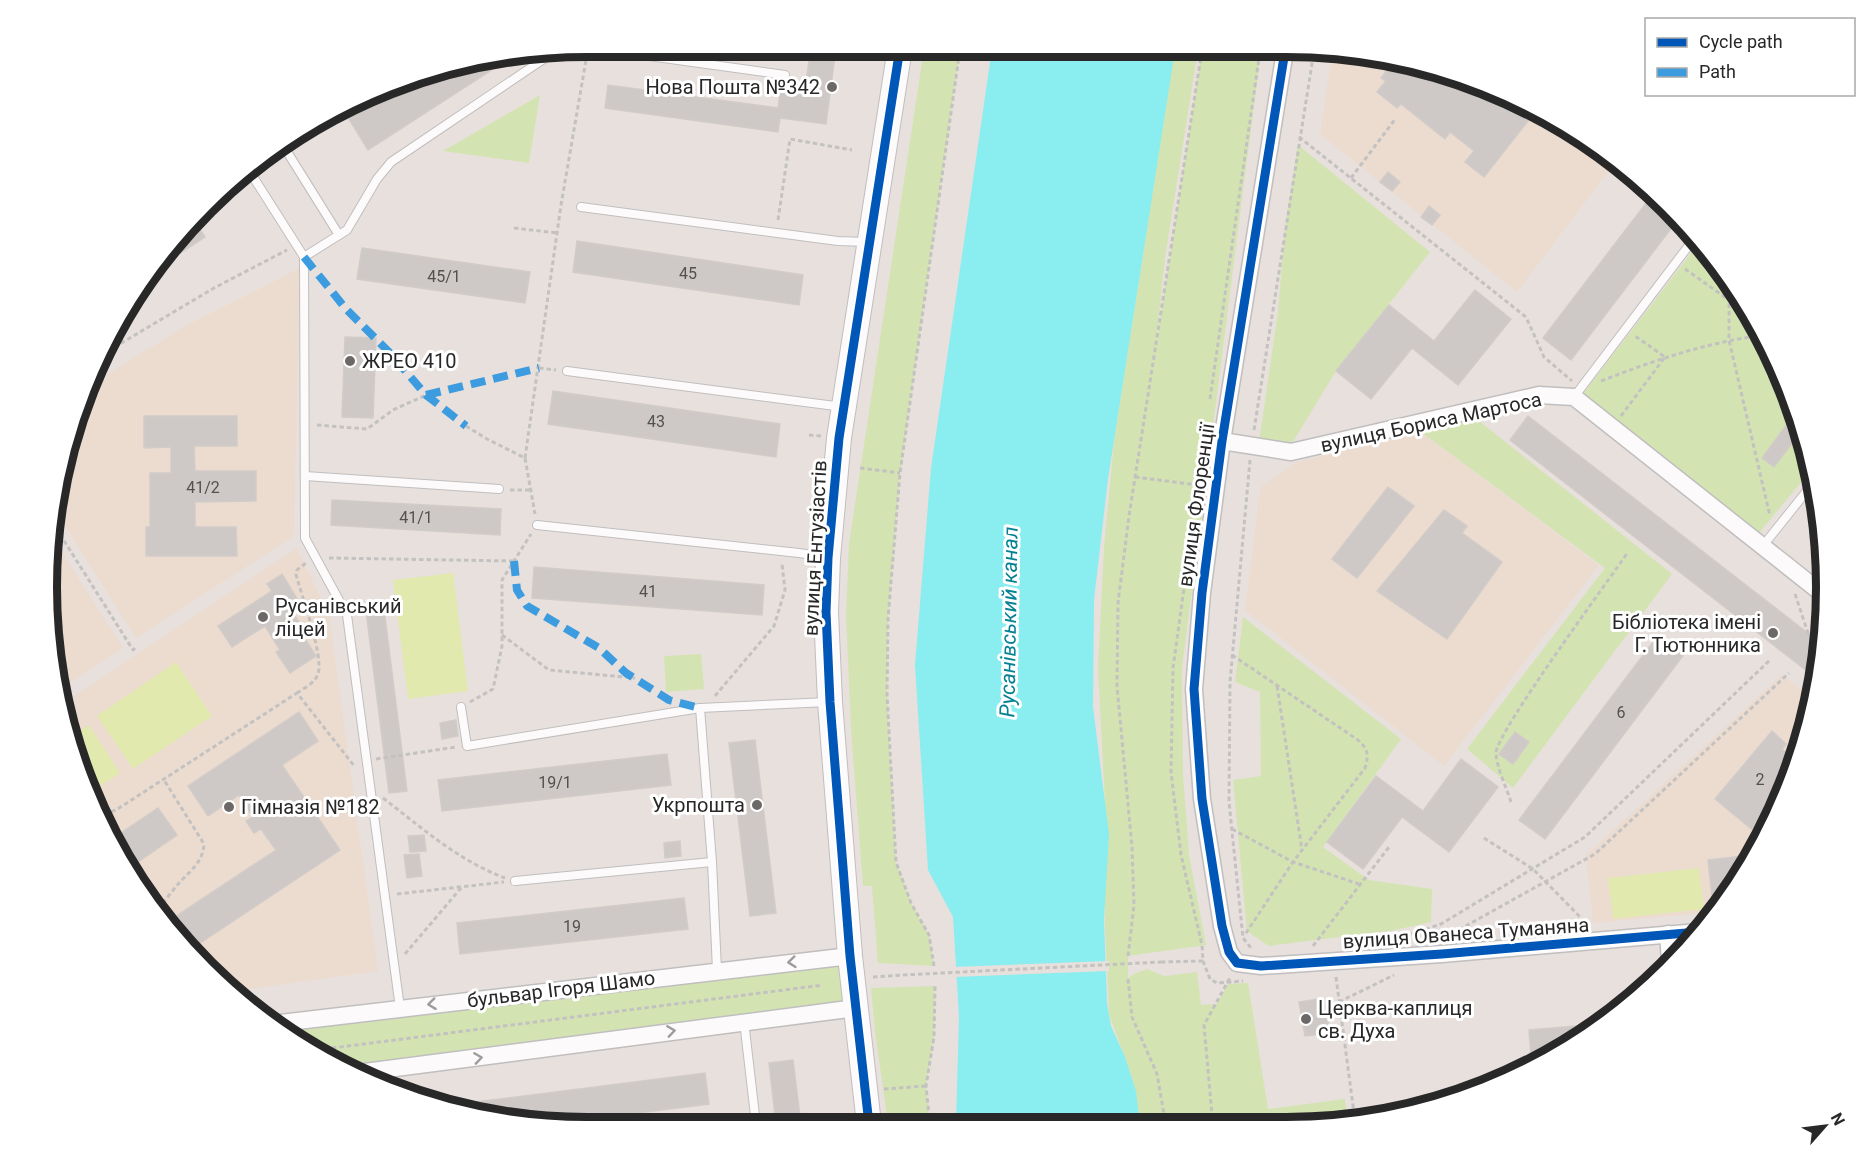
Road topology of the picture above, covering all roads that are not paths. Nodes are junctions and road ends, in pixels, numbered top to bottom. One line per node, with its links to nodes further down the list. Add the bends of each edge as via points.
1 (657, 57): 5 (lane)
2 (899, 57): 10 (street, вулиця Ентузіастів)
3 (1284, 57): 16 (street, вулиця Флоренції)
4 (544, 59): 9 (lane, via 391,162 347,230)
5 (784, 75)
6 (286, 151): 9 (lane)
7 (253, 176): 12 (lane)
8 (581, 207): 10 (lane)
9 (339, 235): 12 (lane)
10 (870, 243): 15 (street, вулиця Ентузіастів)
11 (1690, 245): 14 (lane)
12 (304, 257): 17 (lane)
13 (567, 371): 15 (lane)
14 (1578, 393): 16 (street, вулиця Бориса Мартоса, via 1539,395 1291,452); 21 (street, via 1612,428)
15 (843, 407): 22 (street, вулиця Ентузіастів)
16 (1222, 441): 33 (street, вулиця Флоренції, via 1194,689 1209,845 1222,926 1229,952)
17 (305, 476): 18 (lane); 35 (lane, via 305,538 347,615)
18 (499, 489)
19 (1807, 491): 21 (lane)
20 (537, 525): 22 (lane)
21 (1762, 547): 23 (street)
22 (828, 558): 24 (street, вулиця Ентузіастів)
23 (1816, 589)
24 (830, 702): 26 (lane); 32 (street, вулиця Ентузіастів)
25 (461, 707): 26 (lane, via 467,746)
26 (700, 708): 27 (lane)
27 (712, 862): 28 (lane); 34 (lane)
28 (515, 881)
29 (1693, 926): 30 (street, вулиця Ованеса Туманяна)
30 (1668, 934): 31 (street); 33 (street, вулиця Ованеса Туманяна, via 1442,954 1272,965)
31 (1669, 953)
32 (850, 956): 34 (street, бульвар Ігоря Шамо, one-way to 34); 36 (street, вулиця Ентузіастів)
33 (1237, 963)
34 (717, 970): 35 (street, бульвар Ігоря Шамо, one-way to 35)
35 (400, 1008): 38 (street, бульвар Ігоря Шамо)
36 (856, 1008): 37 (street); 41 (street, вулиця Ентузіастів)
37 (744, 1021): 39 (street, one-way to 37); 40 (lane)
38 (285, 1022)
39 (372, 1071)
40 (755, 1117)
41 (868, 1117)

